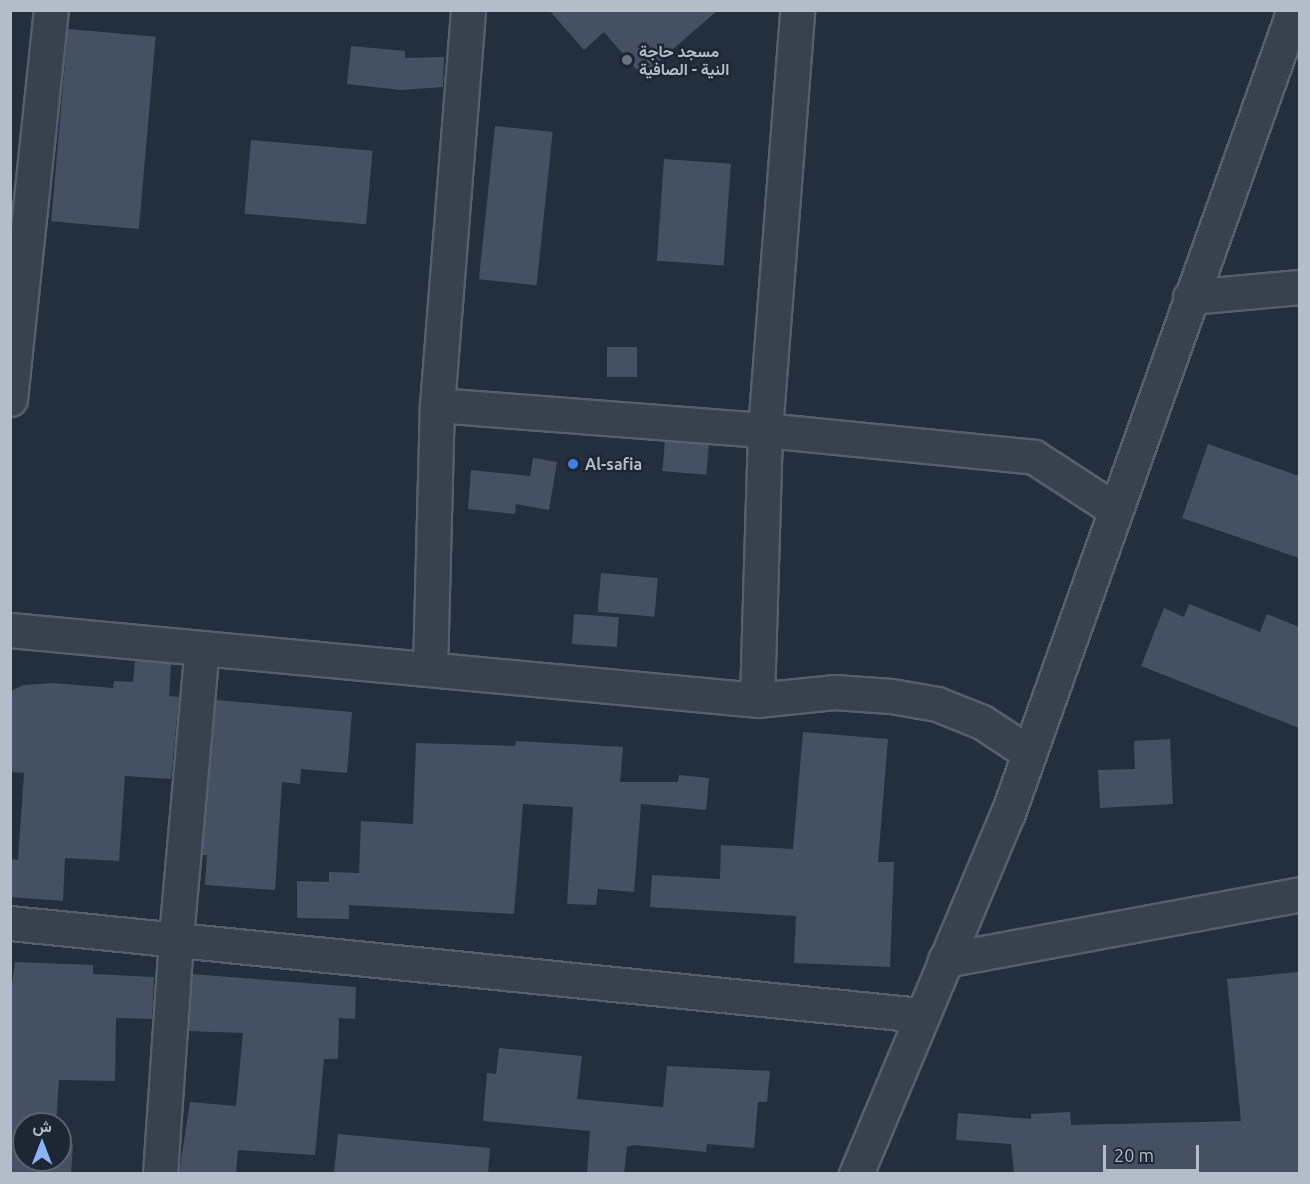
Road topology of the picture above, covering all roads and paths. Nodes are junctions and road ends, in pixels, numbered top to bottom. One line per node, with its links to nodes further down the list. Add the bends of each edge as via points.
1 (51, 10): 7 (street)
2 (468, 10): 8 (street)
3 (797, 10): 9 (street)
4 (1294, 10): 6 (street)
5 (1299, 287): 6 (street)
6 (1190, 297): 10 (street)
7 (10, 399)
8 (437, 405): 9 (street); 13 (street)
9 (765, 430): 10 (street, via 1034,457); 14 (street)
10 (1114, 509): 15 (street)
11 (10, 630): 12 (street)
12 (202, 648): 13 (street); 18 (street)
13 (430, 669): 14 (street)
14 (757, 700): 15 (street, via 834,692 936,704 982,723)
15 (1029, 753): 19 (street, via 987,868)
16 (1299, 894): 19 (street)
17 (10, 923): 18 (street)
18 (176, 937): 20 (street); 21 (street)
19 (945, 960): 20 (street)
20 (921, 1016): 22 (street)
21 (160, 1173)
22 (856, 1173)

